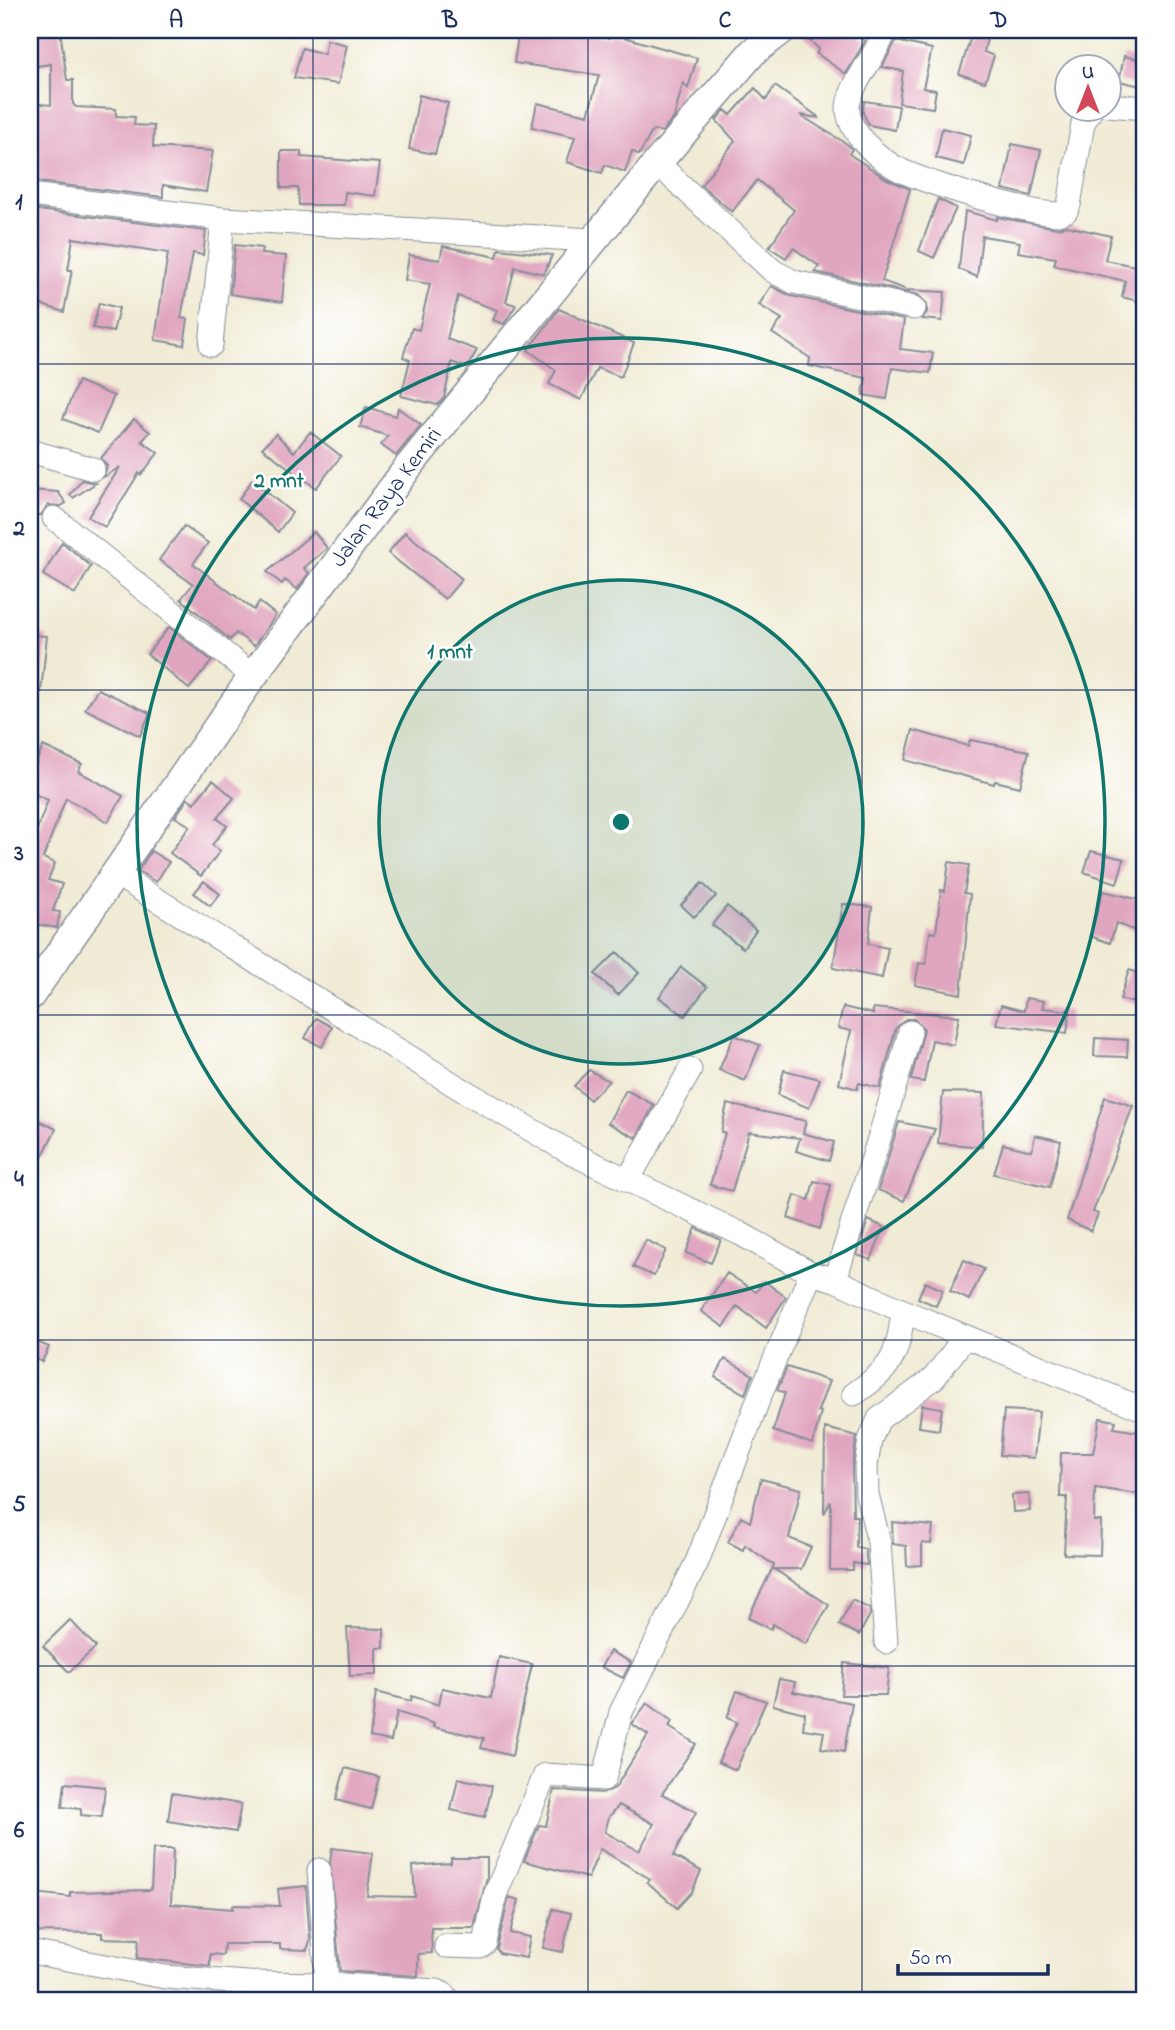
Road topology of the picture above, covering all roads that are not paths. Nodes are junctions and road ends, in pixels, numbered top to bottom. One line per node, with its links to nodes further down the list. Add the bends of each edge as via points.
1 (782, 30): 6 (street, Jalan Raya Kemiri, via 754,52)
2 (885, 30): 5 (street, via 848,105 861,139 900,170 1058,214 1069,205)
3 (1122, 106): 4 (street)
4 (1145, 108)
5 (1084, 122)
6 (657, 163): 9 (street, Jalan Raya Kemiri); 10 (street, via 773,271 794,282)
7 (30, 195): 8 (street)
8 (223, 219): 9 (street); 11 (street)
9 (593, 240): 15 (street, Jalan Raya Kemiri, via 409,466)
10 (914, 308)
11 (211, 345)
12 (30, 452): 13 (street)
13 (93, 470)
14 (54, 518): 15 (street)
15 (253, 676): 16 (street, Jalan Raya Kemiri)
16 (114, 873): 17 (street, Jalan Raya Kemiri); 20 (street, via 456,1086 571,1153)
17 (30, 996)
18 (910, 1032): 22 (street)
19 (690, 1070): 20 (street)
20 (628, 1180): 21 (street)
21 (811, 1273): 22 (street); 29 (street, via 696,1562 621,1712 604,1779 544,1775 495,1895 485,1943 480,1947)
22 (835, 1280): 23 (street)
23 (903, 1311): 24 (street); 25 (street, via 892,1359 882,1374)
24 (964, 1338): 26 (street); 27 (street, via 934,1378 879,1419 870,1440 867,1494 879,1542)
25 (854, 1394)
26 (1145, 1410)
27 (886, 1642)
28 (319, 1870): 31 (street)
29 (446, 1946)
30 (30, 1952): 31 (street, via 165,1977)
31 (327, 1984): 32 (street, via 437,1992)
32 (447, 2000)

